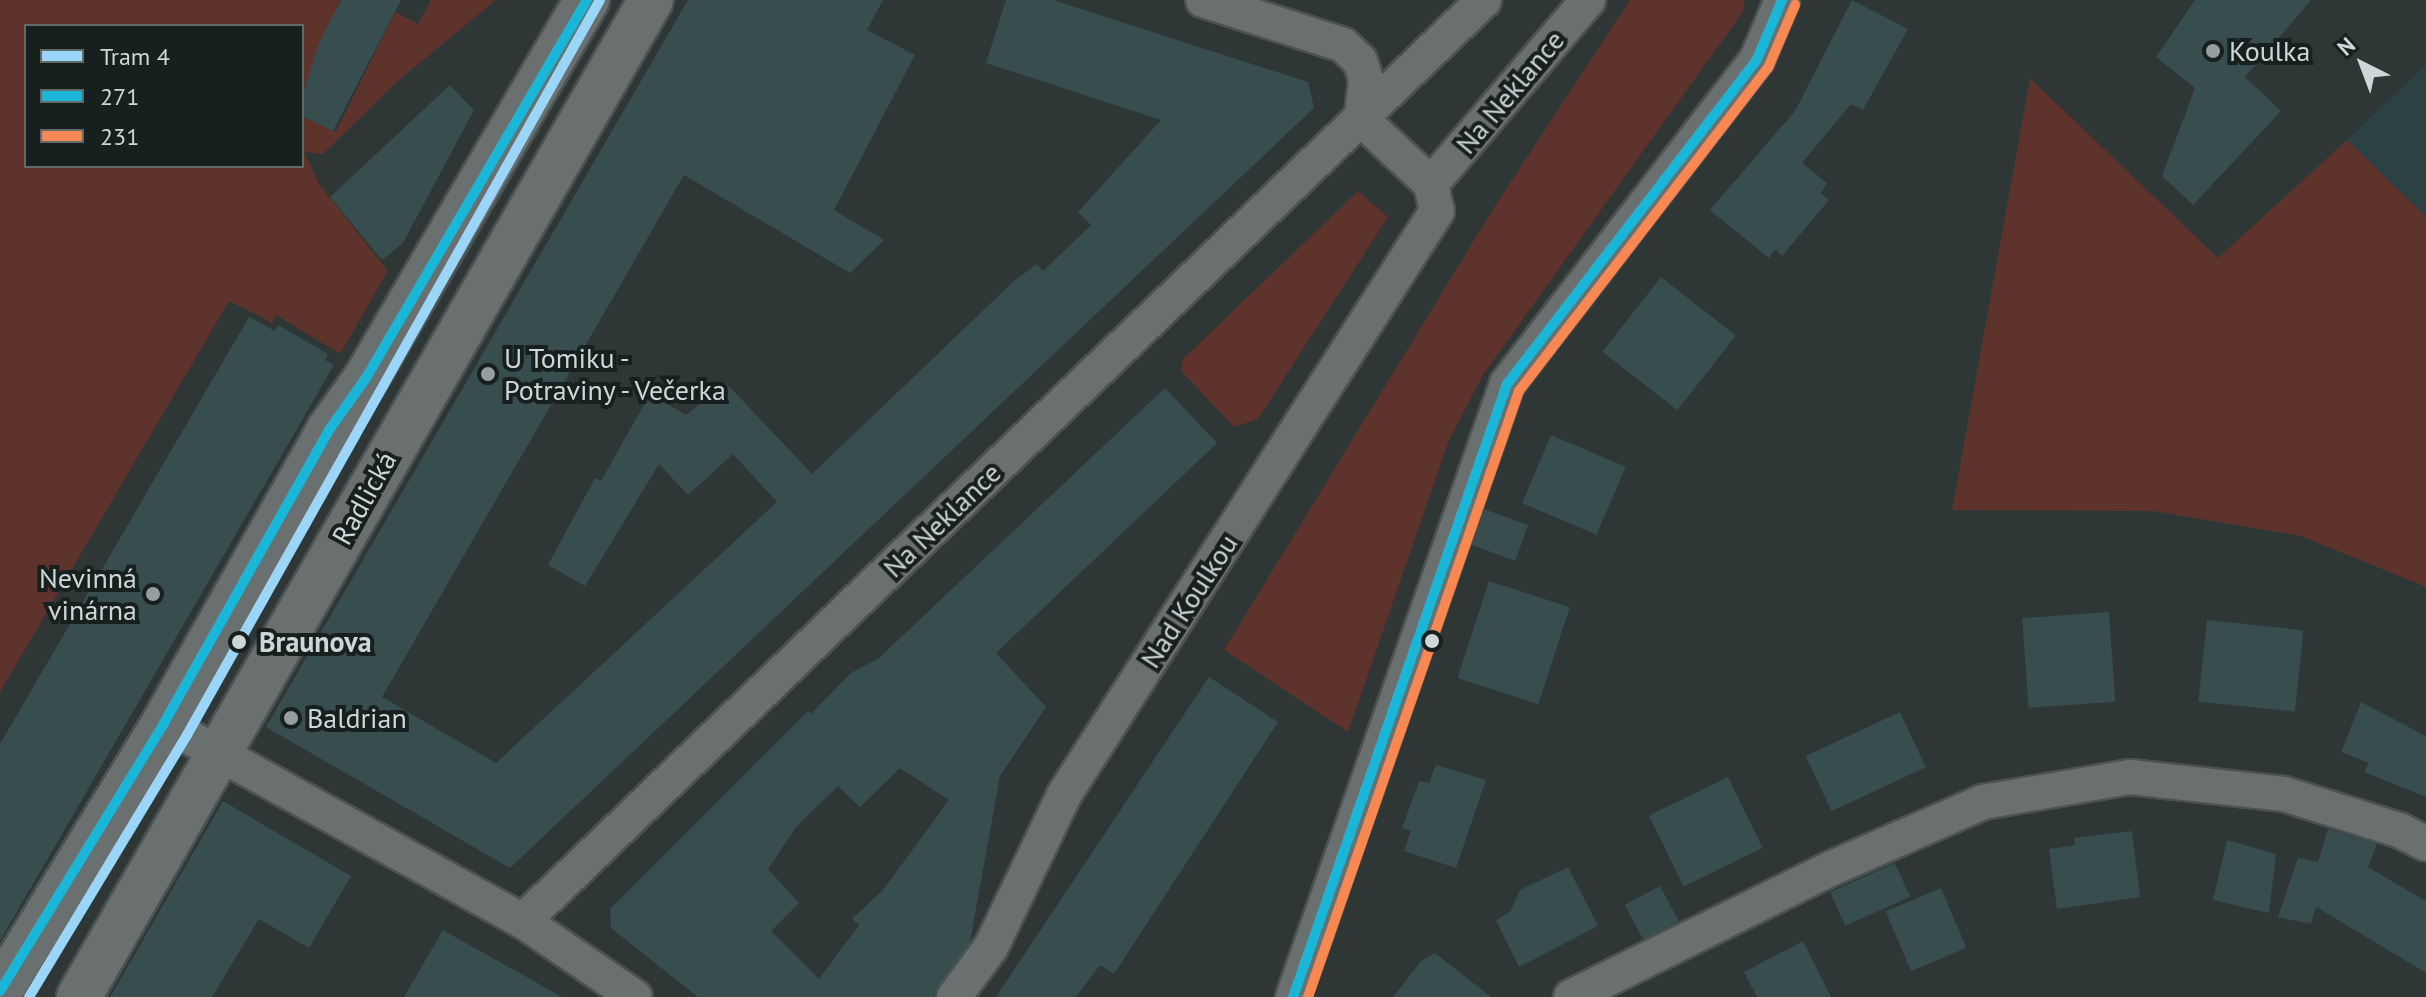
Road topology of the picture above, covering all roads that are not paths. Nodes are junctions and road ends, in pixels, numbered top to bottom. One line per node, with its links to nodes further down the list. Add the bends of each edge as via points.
1 (587, 0): 9 (main road, via 374,365 329,430)
2 (651, 0): 10 (main road, Radlická, via 414,408)
3 (1203, 0): 7 (street, via 1343,45 1360,61 1366,80)
4 (1484, 0): 7 (street, Na Neklance)
5 (1588, 0): 8 (street, Na Neklance)
6 (1782, 0): 17 (street, via 1757,59 1507,384)
7 (1361, 119): 8 (street); 12 (street, Na Neklance)
8 (1434, 197): 16 (street, Nad Koulkou, via 1064,795 991,947)
9 (164, 723): 10 (street); 13 (main road)
10 (222, 755): 12 (street); 14 (main road, Radlická)
11 (2426, 844): 18 (street, via 2399,830 2284,794 2130,777 1983,802 1832,868)
12 (523, 921): 15 (street)
13 (0, 991)
14 (79, 997)
15 (635, 997)
16 (954, 997)
17 (1293, 997)
18 (1571, 997)

